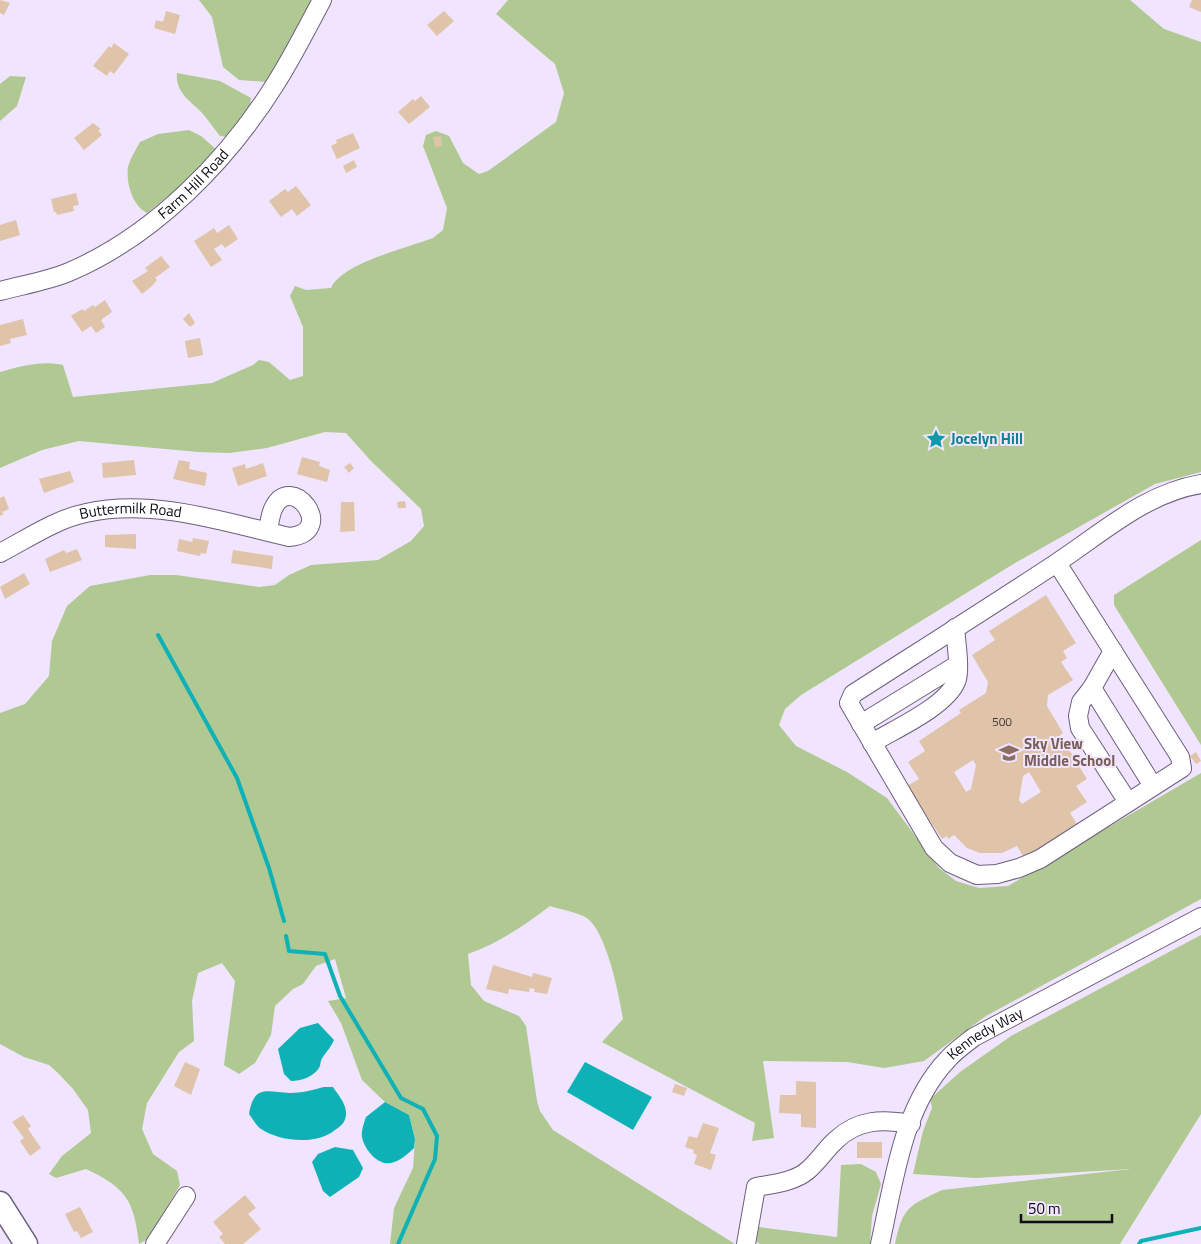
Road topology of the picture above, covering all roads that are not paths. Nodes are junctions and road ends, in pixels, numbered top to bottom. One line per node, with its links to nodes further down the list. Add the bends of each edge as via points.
1 (322, 0): 2 (street, Farm Hill Road, via 276,84 214,165 179,201 137,234 92,261 69,272)
2 (0, 291)
3 (1201, 484): 6 (street, via 1146,502)
4 (268, 532): 5 (street, Buttermilk Road, via 175,512 113,509 68,518)
5 (0, 553)
6 (1057, 563): 7 (street); 8 (street)
7 (955, 628): 9 (street); 11 (street, via 853,694 848,704)
8 (1114, 651): 10 (street); 13 (street, via 1180,757 1182,768)
9 (957, 665): 11 (street); 12 (street, via 957,681 949,693 928,710)
10 (1092, 688): 13 (street); 14 (street, via 1082,702 1078,716 1080,728)
11 (861, 724): 12 (street)
12 (872, 743): 14 (street, via 934,848 950,863 977,875 997,874 1040,859)
13 (1153, 786): 14 (street)
14 (1128, 802)
15 (1201, 917): 16 (street, Kennedy Way, via 974,1037 948,1059 925,1090)
16 (911, 1124): 21 (street, via 872,1120 851,1128 806,1172 756,1187); 22 (street, Kennedy Way)
17 (186, 1196): 20 (street)
18 (0, 1203): 19 (main road)
19 (26, 1244)
20 (155, 1244)
21 (746, 1244)
22 (880, 1244)

